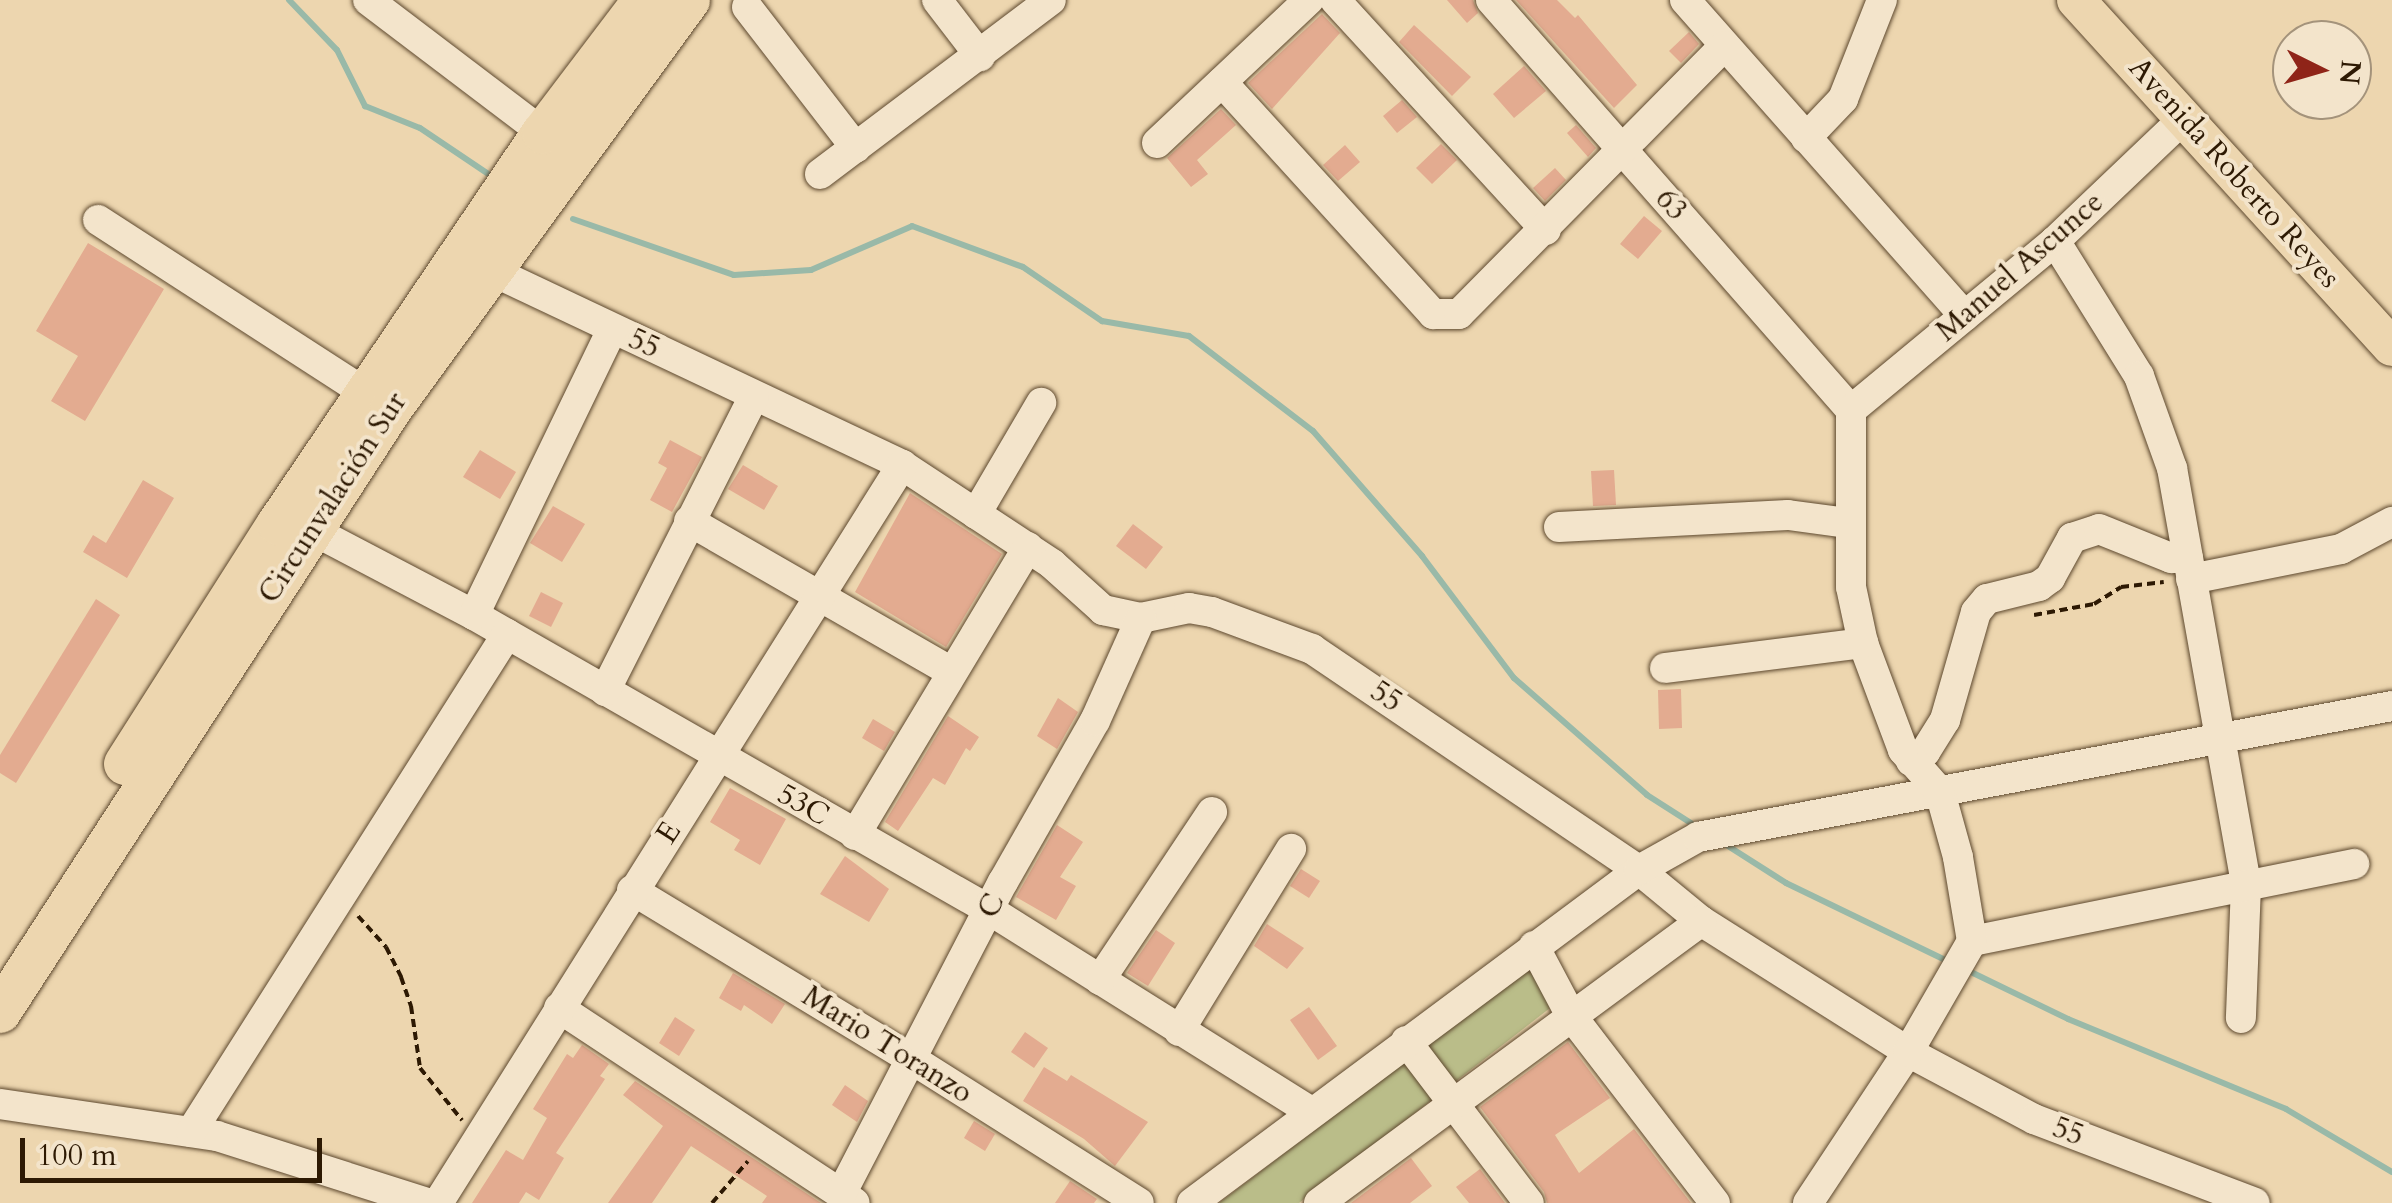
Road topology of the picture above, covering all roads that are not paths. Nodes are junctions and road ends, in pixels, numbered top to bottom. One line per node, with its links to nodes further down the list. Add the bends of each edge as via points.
1 (368, 0): 17 (street)
2 (644, 0): 17 (highway, Circunvalación Sur)
3 (689, 0): 26 (highway, Circunvalación Sur)
4 (937, 0): 14 (street)
5 (1051, 0): 14 (street)
6 (1310, 0): 15 (street)
7 (1335, 0): 24 (street)
8 (1491, 0): 21 (street, 63)
9 (1685, 0): 13 (street)
10 (1882, 0): 18 (street, via 1843,99)
11 (2076, 0): 16 (main road, Avenida Roberto Reyes)
12 (748, 8): 20 (street)
13 (1724, 46): 18 (street); 21 (street)
14 (980, 56): 20 (street)
15 (1222, 82): 19 (street); 24 (street, via 1434,314 1460,314)
16 (2184, 118): 25 (street, Manuel Ascunce); 29 (main road, Avenida Roberto Reyes)
17 (543, 132): 31 (highway, Circunvalación Sur)
18 (1806, 138): 27 (street)
19 (1157, 143)
20 (856, 148): 22 (street)
21 (1624, 150): 24 (street); 33 (street, 63)
22 (820, 174)
23 (98, 220): 31 (street)
24 (1546, 230)
25 (2055, 242): 27 (street, Manuel Ascunce); 42 (street, via 2138,376 2172,468)
26 (490, 270): 28 (street, 55); 31 (highway, Circunvalación Sur)
27 (1964, 316): 33 (street, Manuel Ascunce)
28 (612, 329): 30 (street, 55); 44 (street)
29 (2392, 347)
30 (754, 396): 34 (street, 55); 36 (street)
31 (378, 401): 38 (highway, Circunvalación Sur)
32 (1041, 403): 35 (street)
33 (1851, 410): 39 (street)
34 (902, 464): 35 (street, 55); 43 (street, E)
35 (976, 514): 41 (street, 55)
36 (690, 521): 43 (street); 50 (street)
37 (2392, 522): 42 (street, via 2341,549)
38 (298, 523): 44 (street, 53C); 67 (highway, Circunvalación Sur); 70 (highway, Circunvalación Sur)
39 (1848, 523): 40 (street, via 1788,514); 47 (street)
40 (1559, 527)
41 (1028, 547): 45 (street, 55, via 1103,610); 49 (street)
42 (2189, 568): 52 (street); 54 (street, via 2113,531 2072,538 2050,578 1986,599 1976,612 1945,720 1925,752)
43 (818, 592): 49 (street); 53 (street, E)
44 (474, 614): 46 (street, 53C)
45 (1141, 618): 60 (street, 55, via 1189,608 1212,612 1312,649); 63 (street, C, via 1095,722)
46 (507, 634): 50 (street, 53C); 80 (street)
47 (1863, 643): 48 (street); 54 (street)
48 (1665, 668)
49 (952, 672): 57 (street)
50 (605, 691): 53 (street, 53C)
51 (2392, 706): 52 (street)
52 (2218, 737): 55 (street); 61 (street)
53 (718, 756): 57 (street, 53C); 62 (street, E)
54 (1911, 760): 55 (street)
55 (1940, 792): 60 (street, via 1698,836); 65 (street)
56 (1212, 812): 68 (street)
57 (855, 835): 63 (street, 53C)
58 (1291, 849): 73 (street)
59 (2354, 864): 61 (street)
60 (1639, 870): 64 (street, 55); 66 (street)
61 (2246, 885): 65 (street); 72 (street)
62 (632, 890): 69 (street, E); 76 (street, Mario Toranzo)
63 (991, 911): 68 (street, 53C); 76 (street, C)
64 (1701, 921): 71 (street); 75 (street, 55)
65 (1972, 941): 75 (street)
66 (1534, 946): 71 (street); 74 (street)
67 (0, 960)
68 (1100, 980): 73 (street, 53C)
69 (559, 1008): 81 (street); 84 (street, E)
70 (0, 1012)
71 (1570, 1014): 78 (street); 88 (street)
72 (2241, 1018)
73 (1180, 1031): 79 (street, 53C)
74 (1406, 1041): 78 (street); 79 (street)
75 (1908, 1052): 89 (street); 90 (street, 55, via 2034,1119)
76 (914, 1060): 81 (street, C); 85 (street, Mario Toranzo)
77 (0, 1104): 80 (street)
78 (1452, 1104): 82 (street); 87 (street)
79 (1312, 1112): 86 (street)
80 (191, 1132): 83 (street)
81 (848, 1198)
82 (1333, 1199)
83 (427, 1203)
84 (438, 1203)
85 (1138, 1203)
86 (1192, 1203)
87 (1530, 1203)
88 (1715, 1203)
89 (1808, 1203)
90 (2255, 1203)

